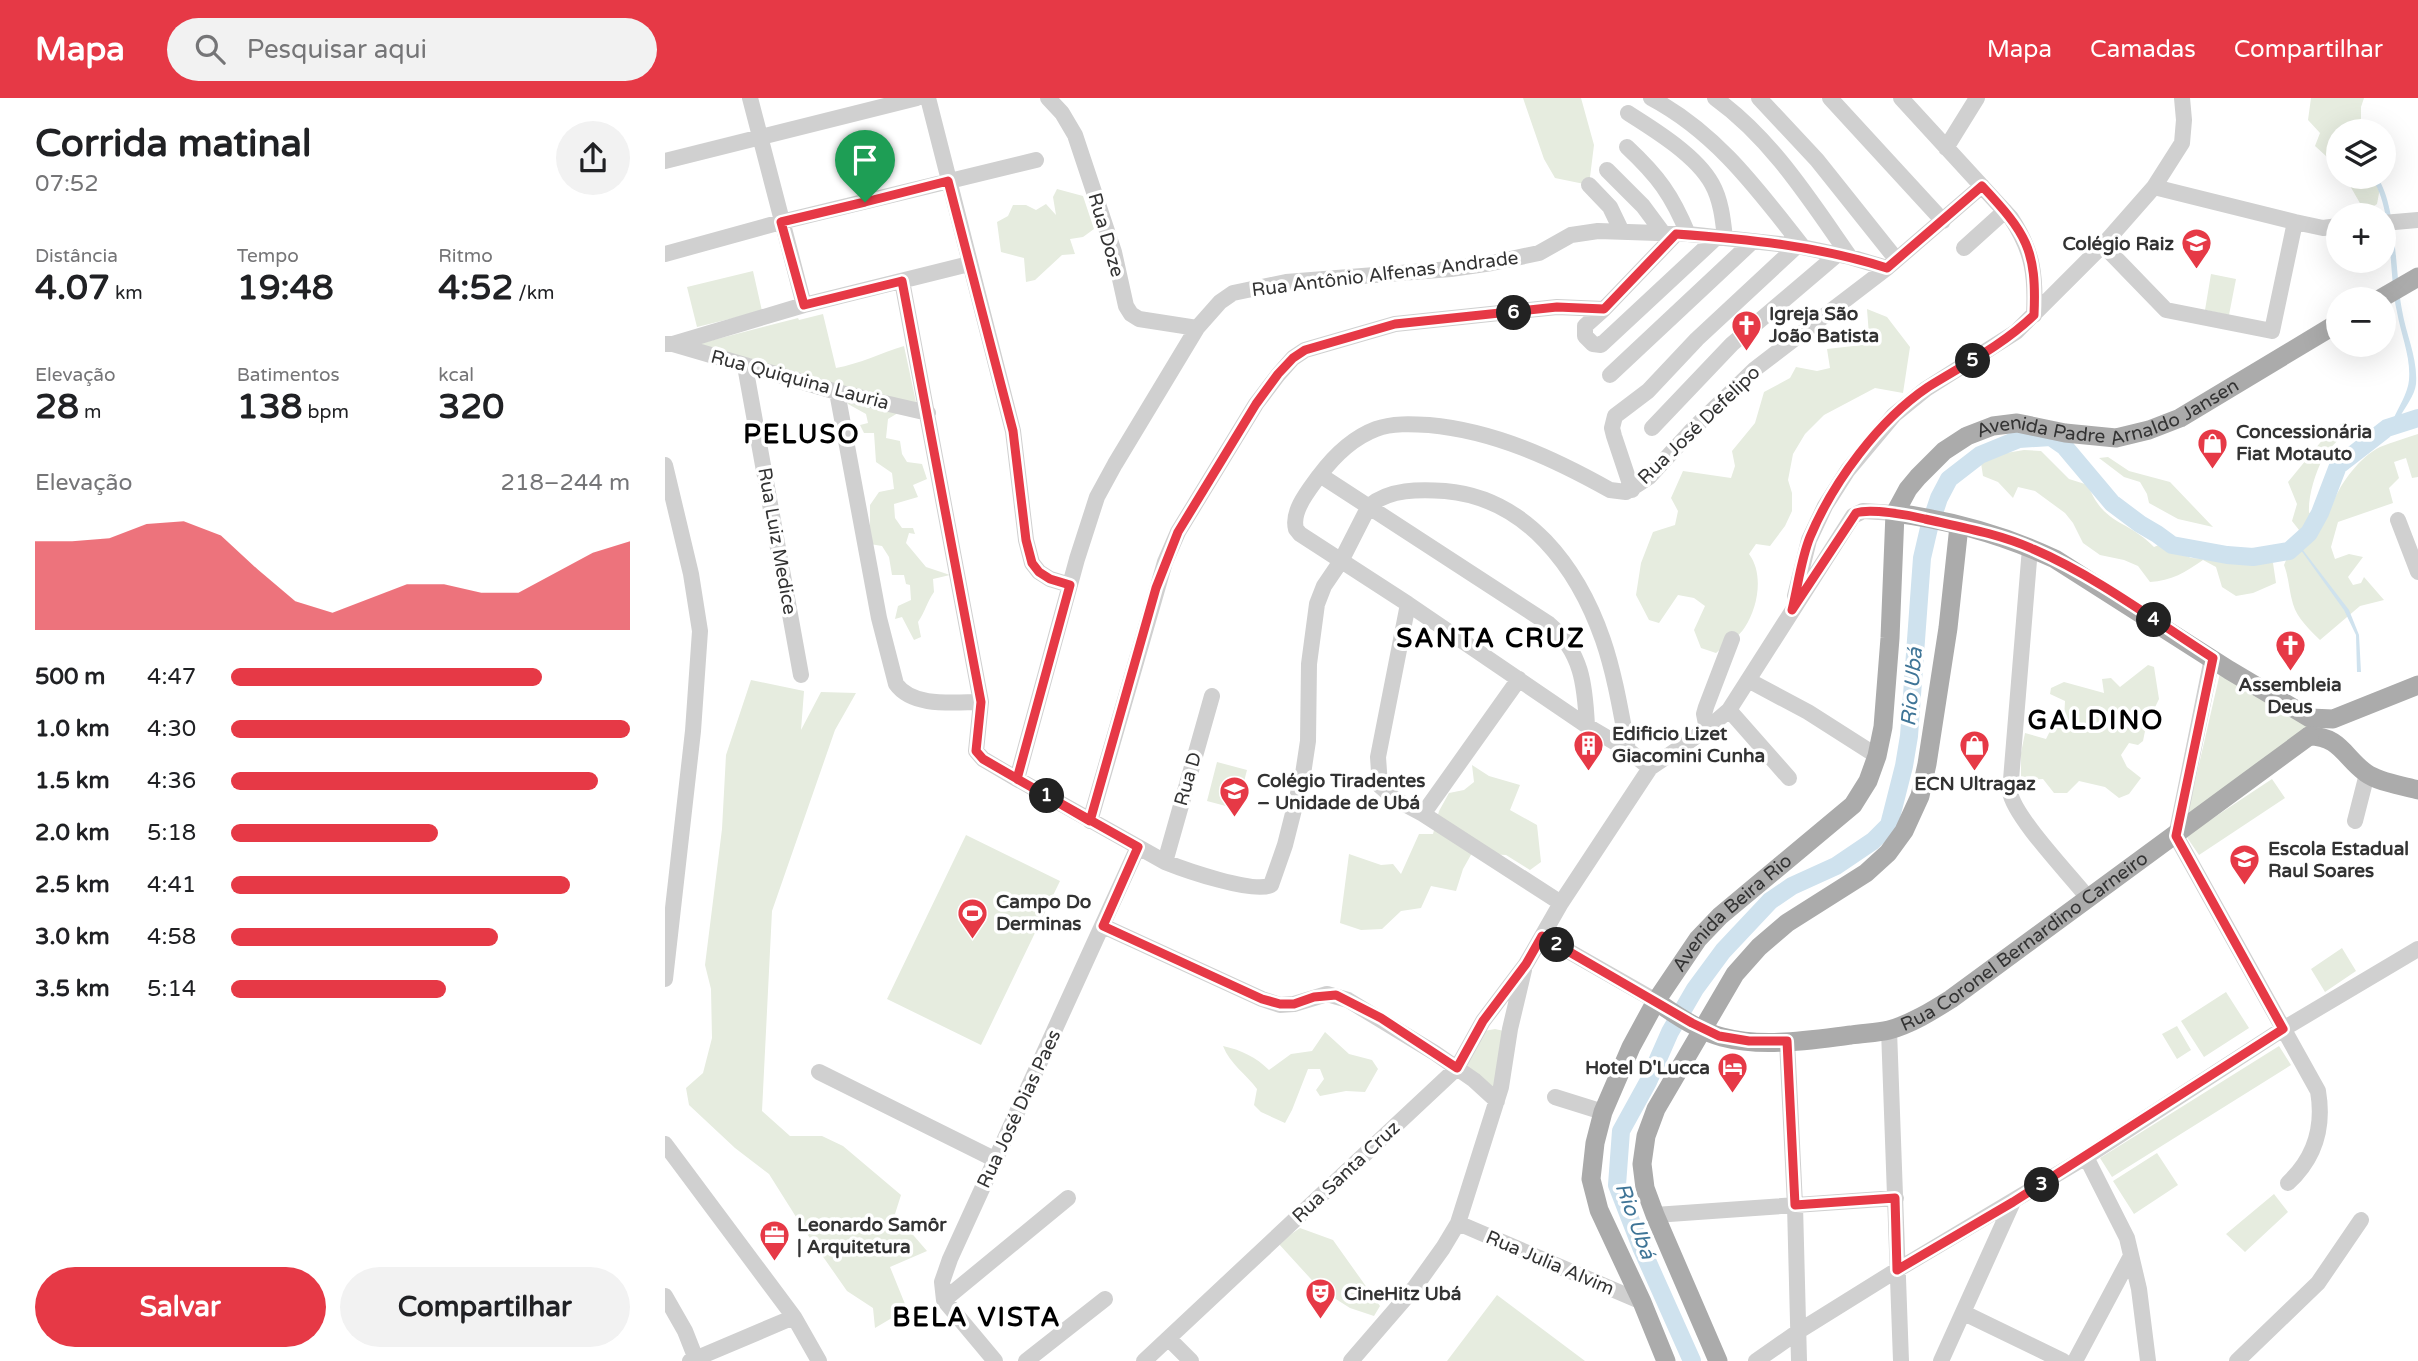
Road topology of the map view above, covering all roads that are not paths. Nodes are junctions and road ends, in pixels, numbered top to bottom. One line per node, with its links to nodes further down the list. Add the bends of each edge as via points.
1 (750, 98): 13 (street)
2 (917, 98): 13 (street)
3 (928, 98): 19 (street)
4 (1048, 98): 45 (street, Rua Doze, via 1075,135 1131,314)
5 (1651, 98): 35 (street, via 1730,157)
6 (1715, 98): 38 (street, via 1763,139)
7 (1759, 98): 40 (street, via 1817,160)
8 (1830, 98): 25 (street)
9 (1901, 98): 15 (street)
10 (1977, 98): 15 (street)
11 (2182, 98): 22 (street, via 2182,143)
12 (1628, 113): 32 (street, via 1673,144 1706,175 1719,202)
13 (760, 137): 17 (street); 27 (street)
14 (1627, 148): 31 (street, via 1673,199)
15 (1946, 148): 21 (street)
16 (1036, 160): 19 (street)
17 (665, 162)
18 (1607, 170): 31 (street)
19 (948, 181): 27 (street); 39 (street)
20 (1589, 184): 30 (street, via 1610,207)
21 (1982, 186): 23 (street); 25 (street, Rua José Defelipo)
22 (2154, 187): 28 (street); 34 (street)
23 (2005, 211): 36 (street); 44 (street, via 2025,239 2033,265)
24 (2418, 220): 26 (street)
25 (1943, 221): 40 (street, Rua José Defelipo)
26 (2396, 221)
27 (781, 222): 37 (street); 42 (street)
28 (2295, 222): 29 (street); 47 (street)
29 (2326, 228)
30 (1622, 232): 31 (street, Rua Antônio Alfenas Andrade); 45 (street, Rua Antônio Alfenas Andrade, via 1583,232 1539,253 1492,263 1298,281 1233,293)
31 (1676, 234): 32 (street, Rua Antônio Alfenas Andrade); 43 (street)
32 (1721, 237): 33 (street, Rua Antônio Alfenas Andrade); 43 (street, via 1601,345 1593,344 1584,330)
33 (1752, 242): 35 (street, Rua Antônio Alfenas Andrade); 51 (street)
34 (2103, 245): 44 (street); 47 (street, via 2166,310)
35 (1800, 246): 38 (street, Rua Antônio Alfenas Andrade); 57 (street, via 1706,330 1648,391 1615,416 1612,428)
36 (1965, 248)
37 (665, 254)
38 (1844, 255): 40 (street, Rua Antônio Alfenas Andrade); 54 (street, via 1731,344)
39 (969, 264): 41 (street); 65 (street, via 1013,431 1032,563 1050,579)
40 (1891, 264): 57 (street, Rua José Defelipo, via 1755,369)
41 (902, 281): 42 (street); 53 (street)
42 (804, 305): 48 (street)
43 (1604, 309): 90 (street, via 1557,307 1395,324 1320,344 1293,358 1256,404 1178,532 1165,562)
44 (2034, 315): 67 (street, via 1991,350 1926,389 1872,440 1825,506 1809,540)
45 (1197, 328): 65 (street, Rua Antônio Alfenas Andrade, via 1097,497)
46 (2326, 330): 49 (main road, Avenida Padre Arnaldo Jansen)
47 (2272, 331): 49 (street)
48 (669, 344): 50 (street, Rua Quiquina Lauria)
49 (2282, 356): 59 (main road, Avenida Padre Arnaldo Jansen, via 2180,418 2149,430 2116,438 2017,423 1967,436 1918,477)
50 (745, 366): 52 (street, Rua Quiquina Lauria); 70 (street, Rua Luiz Medice)
51 (1610, 375)
52 (837, 392): 53 (street, Rua Quiquina Lauria); 75 (street, via 895,684 923,700)
53 (928, 413): 75 (street)
54 (1652, 428)
55 (665, 465): 101 (street, via 700,631)
56 (1320, 475): 57 (street, Rua José Defelipo, via 1343,448 1361,436 1378,428 1419,424 1498,438 1610,490); 58 (street); 63 (street, Rua José Defelipo, via 1295,516 1296,529)
57 (1632, 490)
58 (1369, 506): 63 (street); 78 (street, via 1564,636 1580,669); 82 (street, via 1389,494 1455,492 1503,507 1531,527 1555,551 1588,605 1603,640)
59 (1899, 513): 61 (main road); 67 (street, via 1856,513); 83 (main road, Avenida Beira Rio)
60 (2398, 520): 64 (street)
61 (1953, 525): 62 (main road); 104 (main road, Avenida Beira Rio, via 1948,628 1927,764 1920,796 1904,831 1866,873 1787,923 1759,947)
62 (2031, 548): 69 (main road, via 2073,569); 95 (street, via 2011,800)
63 (1341, 561): 66 (street); 94 (street, via 1317,604 1303,774 1271,885 1251,887)
64 (2418, 572)
65 (1070, 585): 87 (street, Rua Antônio Alfenas Andrade)
66 (1408, 604): 71 (street); 89 (street, via 1378,775 1386,792)
67 (1792, 610): 72 (street)
68 (1731, 639): 80 (street, via 1706,707)
69 (2213, 658): 79 (main road); 92 (street)
70 (801, 675)
71 (1520, 679): 78 (street); 89 (street)
72 (1748, 680): 76 (street); 83 (street)
73 (2418, 685): 77 (main road)
74 (1212, 696): 94 (street, Rua D)
75 (981, 702): 87 (street, via 976,751)
76 (1729, 710): 80 (street); 86 (street)
77 (2333, 719): 79 (main road); 81 (main road)
78 (1587, 726): 82 (street)
79 (2310, 727): 81 (main road); 92 (main road, Rua Coronel Bernardino Carneiro)
80 (1707, 729): 84 (street)
81 (2331, 739): 85 (main road)
82 (1627, 750): 84 (street)
83 (1877, 756): 102 (main road, Avenida Beira Rio, via 1853,805 1720,916 1698,939)
84 (1650, 768): 96 (street)
85 (2367, 774): 88 (main road); 91 (street)
86 (1789, 778)
87 (1017, 779): 90 (street)
88 (2418, 790)
89 (1423, 814): 96 (street)
90 (1090, 821): 93 (street)
91 (2355, 821)
92 (2176, 836): 95 (main road, Rua Coronel Bernardino Carneiro); 105 (street)
93 (1138, 847): 94 (street); 97 (street, Rua José Dias Paes)
94 (1165, 862)
95 (2088, 898): 107 (main road, Rua Coronel Bernardino Carneiro, via 1951,999)
96 (1561, 903): 98 (street)
97 (1103, 926): 109 (street, via 1262,999 1294,1004 1327,994 1348,1000); 116 (street, Rua José Dias Paes)
98 (1542, 936): 100 (street); 102 (street)
99 (2418, 948): 105 (street)
100 (1526, 964): 103 (street, Rua Santa Cruz); 106 (street)
101 (665, 979)
102 (1660, 1004): 104 (main road, Rua Coronel Bernardino Carneiro); 113 (main road, Avenida Beira Rio, via 1631,1047)
103 (1483, 1021): 106 (street, via 1497,1021); 109 (street, Rua Santa Cruz)
104 (1698, 1026): 108 (main road, Rua Coronel Bernardino Carneiro, via 1728,1038); 122 (main road, Avenida Beira Rio, via 1646,1136 1642,1164)
105 (2283, 1029): 115 (street); 117 (street, via 2314,1082 2320,1109 2317,1137 2308,1158)
106 (1510, 1030): 112 (street)
107 (1889, 1030): 108 (main road, Rua Coronel Bernardino Carneiro); 119 (street)
108 (1787, 1041): 121 (street)
109 (1457, 1068): 112 (street); 134 (street, Rua Santa Cruz)
110 (819, 1072): 116 (street)
111 (1555, 1097): 113 (street)
112 (1497, 1101): 124 (street)
113 (1603, 1112): 130 (main road, Avenida Beira Rio, via 1591,1179 1599,1209)
114 (665, 1144): 132 (street)
115 (2086, 1157): 120 (street); 125 (street, via 2127,1238)
116 (996, 1160): 129 (street, Rua José Dias Paes, via 950,1259 942,1282)
117 (2288, 1183)
118 (1068, 1198): 129 (street)
119 (1895, 1198): 121 (street); 126 (street)
120 (2013, 1202): 126 (street); 131 (street)
121 (1795, 1205): 122 (street); 133 (street)
122 (1655, 1215): 144 (main road, Avenida Beira Rio)
123 (2361, 1220): 152 (street, via 2318,1283)
124 (1458, 1223): 130 (street, Rua Julia Alvim); 142 (street, via 1415,1287)
125 (2131, 1256): 150 (street); 151 (street)
126 (1897, 1270): 133 (street); 147 (street)
127 (665, 1296): 136 (street, via 685,1331)
128 (1105, 1298): 139 (street)
129 (944, 1300): 138 (street)
130 (1642, 1303): 143 (main road, Avenida Beira Rio)
131 (1964, 1313): 148 (street); 149 (street)
132 (794, 1317): 136 (street); 137 (street)
133 (1799, 1331): 135 (street); 146 (street)
134 (1169, 1339): 140 (street, Rua Santa Cruz); 141 (street)
135 (1782, 1354): 145 (street)
136 (693, 1360)
137 (819, 1361)
138 (995, 1361)
139 (1026, 1361)
140 (1145, 1361)
141 (1191, 1361)
142 (1351, 1361)
143 (1666, 1361)
144 (1718, 1361)
145 (1756, 1361)
146 (1799, 1361)
147 (1901, 1361)
148 (1941, 1361)
149 (2063, 1361)
150 (2075, 1361)
151 (2148, 1361)
152 (2237, 1361)

